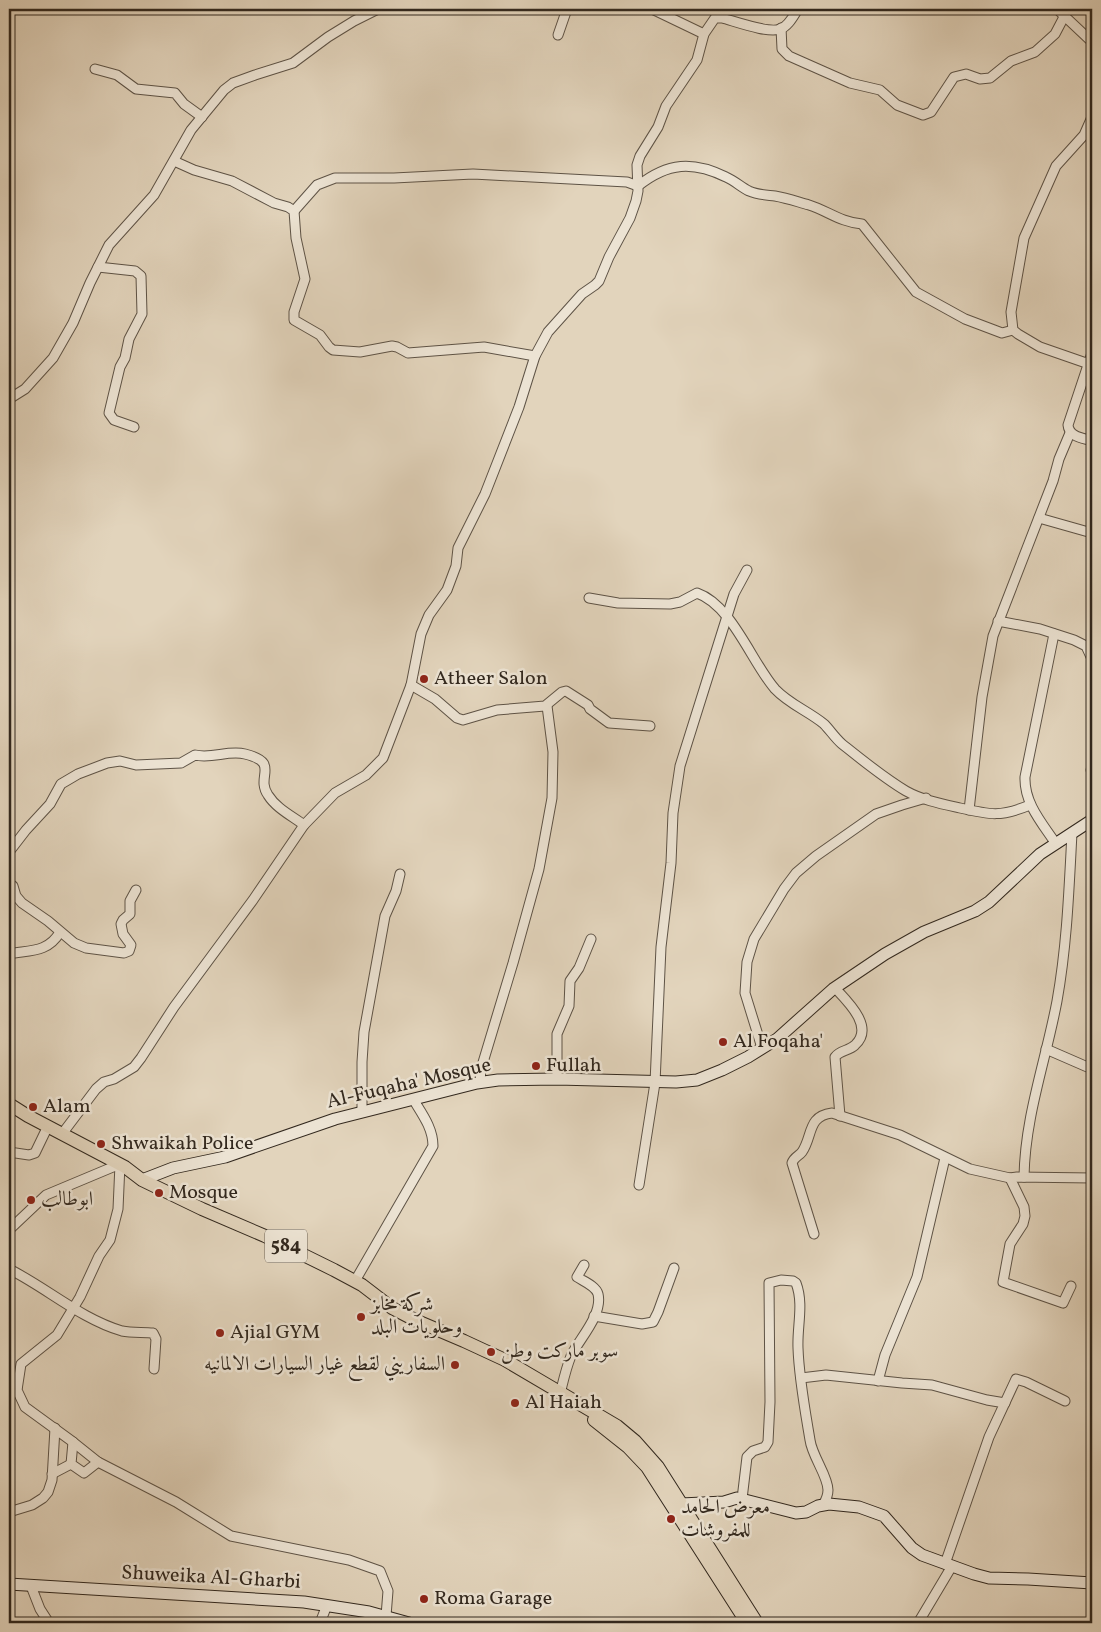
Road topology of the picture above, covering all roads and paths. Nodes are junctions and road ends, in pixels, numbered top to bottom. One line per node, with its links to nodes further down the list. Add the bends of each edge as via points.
1 (378, 9): 12 (street, via 328,37 293,63 228,86)
2 (567, 9): 9 (street)
3 (652, 9): 8 (street)
4 (798, 9): 7 (street)
5 (1057, 9): 6 (street)
6 (1065, 15): 7 (street, via 1055,34 1035,52 1011,61 990,78 980,79 966,74 954,77 931,112 923,115 897,105 880,90 850,83 788,56 782,49); 10 (street)
7 (782, 28): 8 (street, via 758,28 715,18)
8 (704, 34): 15 (street, via 697,60 666,106 658,127 640,156)
9 (558, 35)
10 (1092, 42)
11 (95, 68): 12 (street, via 117,75 136,89 175,93)
12 (202, 117): 14 (street)
13 (1092, 117): 18 (street, via 1084,136 1056,166 1024,238 1010,312)
14 (174, 161): 16 (street, via 232,181); 17 (street, via 154,195 109,245)
15 (638, 186): 16 (street, via 627,182 473,174 335,178 317,185); 18 (street, via 671,169 693,166 724,176 750,191 809,205 840,220 862,224 916,292 965,319 1002,333); 20 (street, via 630,218 595,286 582,294 548,332)
16 (294, 211): 20 (street, via 305,278 294,320 320,335 329,347 360,352 386,346 408,352 484,347)
17 (98, 267): 22 (street, via 54,358 25,389); 23 (street, via 135,270 141,276 142,314 129,339 110,412 114,420)
18 (1013, 330): 21 (street, via 1040,347)
19 (1092, 353): 21 (street)
20 (535, 356): 34 (street, via 491,478 458,548 456,566 447,590 429,615 421,634)
21 (1089, 364): 24 (street, via 1068,425)
22 (9, 399)
23 (134, 427)
24 (1070, 433): 25 (street); 26 (street)
25 (1092, 441)
26 (1039, 518): 27 (street); 31 (street)
27 (1092, 533)
28 (747, 570): 30 (street)
29 (589, 598): 30 (street, via 618,603 670,604 697,593 708,598)
30 (726, 618): 37 (street, via 764,675 788,702 823,724 841,743 885,777 907,792); 57 (street, via 678,776 661,947)
31 (998, 622): 32 (street); 39 (street, via 987,662)
32 (1054, 634): 33 (street, via 1086,646); 38 (street, via 1025,779)
33 (1092, 659)
34 (411, 686): 35 (street, via 436,698 461,720 497,710); 41 (street, via 382,758 366,775 335,793)
35 (547, 706): 36 (street, via 567,691 607,722); 56 (street, via 553,752 552,798 539,869 481,1069)
36 (650, 726)
37 (926, 798): 39 (street); 52 (street, via 876,814 816,856 796,873 784,889 754,939 747,962 745,994)
38 (1030, 805): 39 (street, via 1010,813); 43 (street)
39 (969, 810)
40 (1092, 820): 42 (street, Al-Fuqaha' Mosque)
41 (304, 825): 44 (street, via 268,796 265,765 260,758 230,752 205,757 195,755 181,763 136,765 120,761 93,767 61,784 50,804); 63 (street, via 134,1067 96,1089)
42 (1072, 833): 43 (street, Al-Fuqaha' Mosque); 53 (street, via 1064,956)
43 (1056, 844): 51 (street, Al-Fuqaha' Mosque, via 1040,854 975,912 924,932)
44 (10, 849)
45 (400, 874): 60 (street, via 385,916 364,1032)
46 (9, 883): 48 (street, via 22,903)
47 (136, 890): 48 (street, via 130,901 129,915 120,925 131,945 127,953 86,948)
48 (60, 932): 50 (street, via 46,948)
49 (591, 939): 55 (street, via 570,981 568,1006 557,1034)
50 (9, 954)
51 (835, 988): 52 (street, Al-Fuqaha' Mosque, via 777,1039); 61 (street, via 853,1009 861,1026 857,1043 835,1057)
52 (762, 1048): 57 (street, Al-Fuqaha' Mosque, via 697,1080)
53 (1046, 1049): 54 (street); 67 (street, via 1028,1129)
54 (1092, 1069)
55 (557, 1079): 56 (street, Al-Fuqaha' Mosque); 57 (street, Al-Fuqaha' Mosque)
56 (480, 1082): 58 (street, Al-Fuqaha' Mosque)
57 (655, 1083): 71 (street)
58 (413, 1099): 60 (street, Al-Fuqaha' Mosque); 77 (street, via 431,1130 433,1146)
59 (9, 1104): 62 (main road, 584)
60 (362, 1112): 70 (street, Al-Fuqaha' Mosque, via 225,1157 173,1168)
61 (840, 1116): 65 (street, via 900,1135); 73 (street, via 832,1113 819,1116 801,1154 792,1163)
62 (48, 1126): 63 (main road, 584); 64 (street, via 35,1153)
63 (62, 1134): 66 (main road, 584)
64 (9, 1152)
65 (945, 1158): 68 (street, via 970,1170); 84 (street, via 917,1277)
66 (120, 1164): 70 (main road, 584); 72 (street, via 46,1195); 79 (street, via 118,1209 110,1240)
67 (1024, 1177): 68 (street); 69 (street)
68 (1010, 1178): 78 (street, via 1024,1206 1025,1216 1010,1244 1003,1282 1063,1303)
69 (1092, 1178)
70 (142, 1180): 77 (main road, 584)
71 (639, 1185)
72 (9, 1230)
73 (814, 1234)
74 (584, 1265): 80 (street, via 577,1277 598,1293)
75 (674, 1268): 80 (street, via 653,1322 642,1324)
76 (9, 1269): 79 (street)
77 (355, 1281): 86 (main road, 584, via 392,1308 505,1360)
78 (1071, 1286)
79 (72, 1309): 81 (street, via 121,1330 153,1333 156,1339); 85 (street, via 58,1335 21,1364)
80 (594, 1316): 86 (street, via 570,1358)
81 (154, 1369)
82 (801, 1378): 84 (street, via 826,1375); 94 (street, via 797,1284 788,1280 769,1283 768,1443 747,1457); 96 (street, via 811,1444 828,1488)
83 (9, 1380): 85 (street)
84 (878, 1381): 88 (street, via 932,1385)
85 (17, 1387): 89 (street, via 25,1407)
86 (560, 1394): 95 (main road, via 617,1426 635,1441 658,1467); 107 (main road, via 628,1446 647,1467)
87 (1066, 1401): 88 (street, via 1016,1379)
88 (1004, 1403): 98 (street, via 989,1437)
89 (54, 1428): 90 (street); 93 (street)
90 (73, 1442): 91 (street); 92 (street)
91 (98, 1462): 92 (street, via 84,1473); 103 (street, via 176,1502 231,1536 349,1560 380,1571 388,1592)
92 (71, 1464): 93 (street)
93 (52, 1474): 97 (street, via 48,1492 43,1498)
94 (742, 1499): 95 (street); 96 (street, via 796,1513)
95 (681, 1504): 108 (main road)
96 (824, 1505): 98 (street, via 849,1505 884,1516 917,1552)
97 (9, 1512)
98 (948, 1565): 100 (street, via 989,1578); 109 (street)
99 (9, 1584): 101 (street, Shuweika Al-Gharbi)
100 (1092, 1584)
101 (31, 1586): 102 (street, Shuweika Al-Gharbi); 104 (street)
102 (327, 1605): 103 (street, Shuweika Al-Gharbi); 105 (street)
103 (386, 1616): 106 (street, Shuweika Al-Gharbi)
104 (49, 1623)
105 (320, 1623)
106 (409, 1623)
107 (747, 1623)
108 (757, 1623)
109 (918, 1623)

